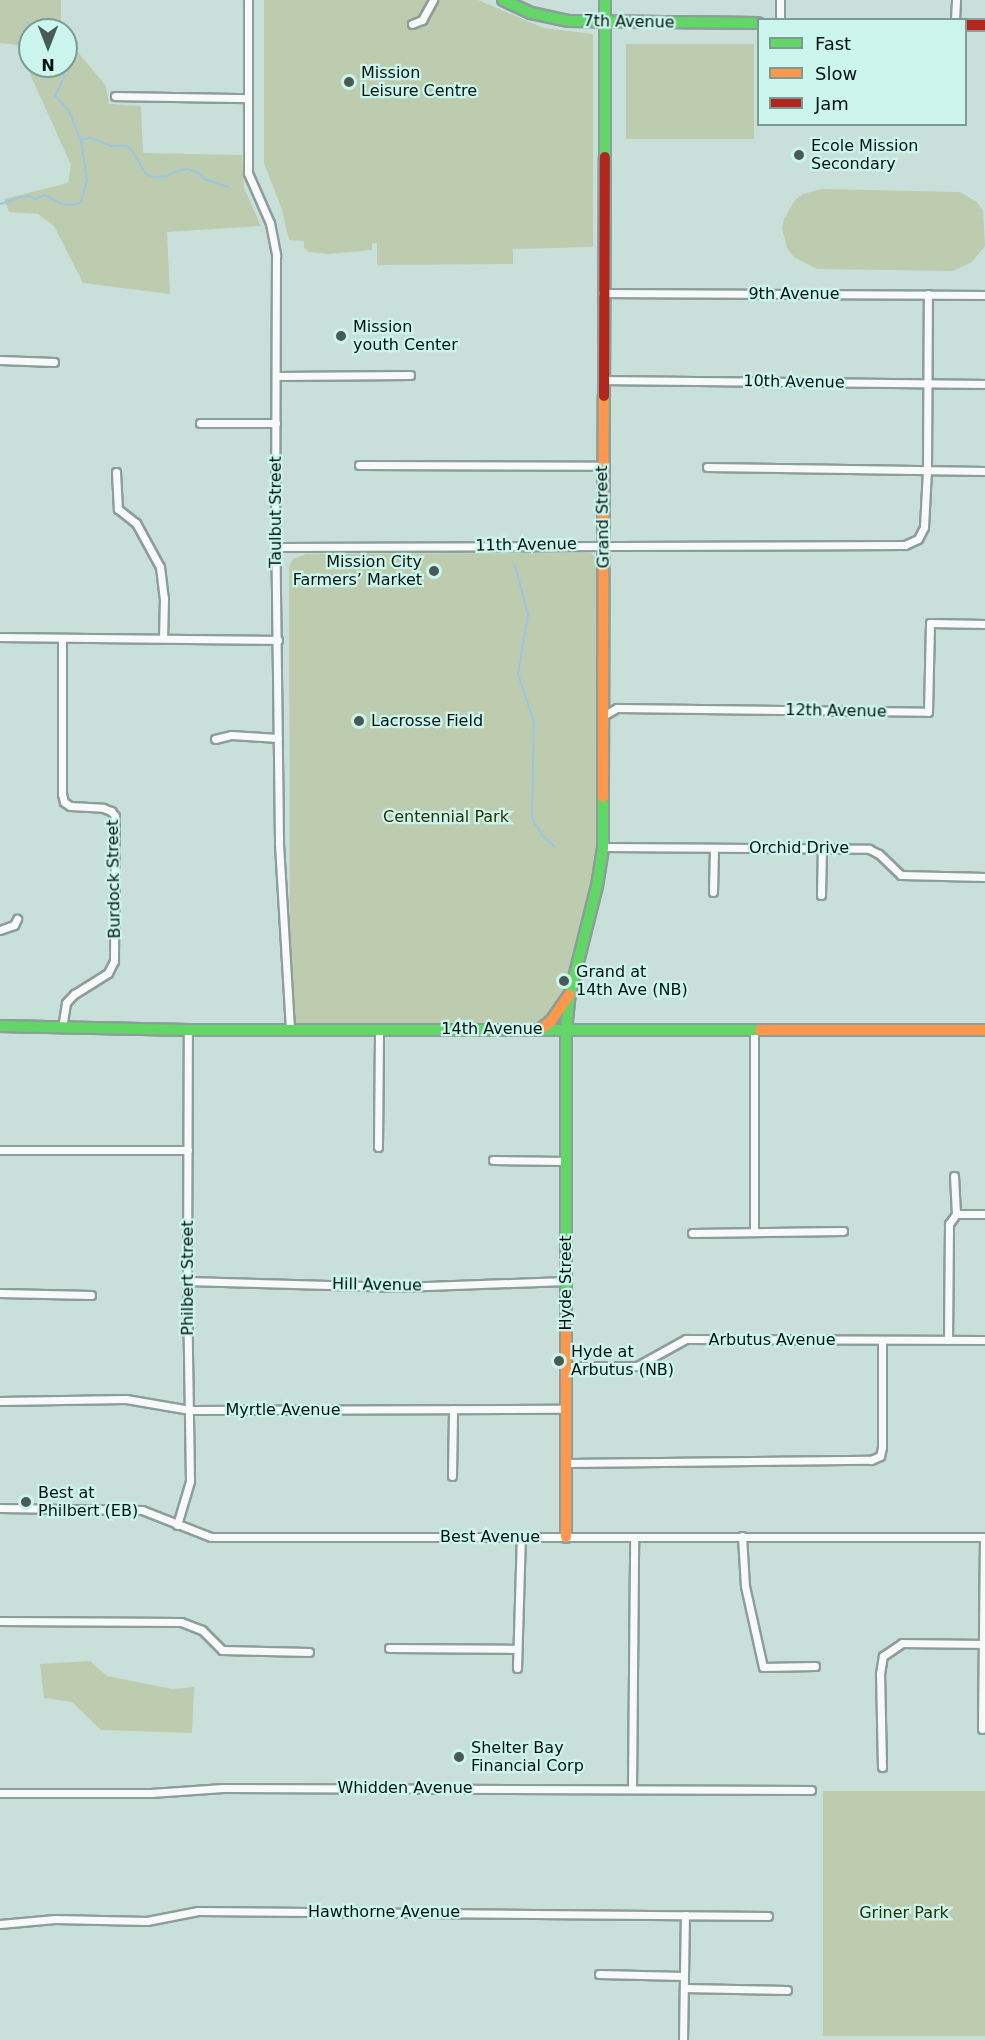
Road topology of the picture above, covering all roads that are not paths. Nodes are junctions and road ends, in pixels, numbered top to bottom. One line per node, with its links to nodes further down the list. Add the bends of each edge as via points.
1 (248, 0): 15 (street, Taulbut Street)
2 (434, 0): 11 (street, via 422,20)
3 (503, 0): 9 (street, 7th Avenue, via 550,18)
4 (605, 0): 9 (street, Grand Street)
5 (780, 0): 7 (street)
6 (956, 0): 8 (street)
7 (780, 18)
8 (955, 18)
9 (605, 22): 10 (street, 7th Avenue); 16 (street, Grand Street)
10 (757, 23)
11 (412, 24)
12 (967, 25): 13 (street)
13 (985, 25)
14 (115, 96): 15 (street)
15 (248, 98): 22 (street, Taulbut Street, via 248,173 270,223 276,255)
16 (602, 293): 17 (street, 9th Avenue); 23 (street, Grand Street)
17 (928, 294): 18 (street, 9th Avenue); 24 (street)
18 (985, 295)
19 (0, 360): 20 (street)
20 (54, 362)
21 (410, 375): 22 (street)
22 (277, 376): 27 (street, Taulbut Street)
23 (602, 380): 24 (street, 10th Avenue); 29 (street, Grand Street)
24 (927, 384): 25 (street, 10th Avenue); 31 (street)
25 (985, 384)
26 (201, 423): 27 (street)
27 (276, 423): 35 (street, Taulbut Street)
28 (358, 465): 29 (street)
29 (602, 466): 34 (street, Grand Street)
30 (707, 467): 31 (street)
31 (927, 469): 32 (street); 34 (street, 11th Avenue, via 924,527 918,538 905,545)
32 (985, 471)
33 (116, 472): 38 (street, via 118,509 136,523 160,567)
34 (603, 544): 35 (street, 11th Avenue); 41 (street, Grand Street)
35 (277, 547): 40 (street, Taulbut Street)
36 (985, 624): 41 (street, 12th Avenue, via 930,624 928,712 617,708)
37 (0, 637): 39 (street)
38 (163, 638): 39 (street); 40 (street)
39 (62, 639): 54 (street, Burdock Street, via 64,802 70,806 103,808 115,816 114,961 108,973 66,1003)
40 (278, 640): 42 (street, Taulbut Street)
41 (603, 716): 44 (street, Grand Street)
42 (278, 738): 43 (street, via 231,735); 56 (street, Taulbut Street, via 279,844)
43 (214, 739)
44 (603, 847): 45 (street, Orchid Drive); 52 (street, Grand Street)
45 (714, 848): 46 (street, Orchid Drive); 48 (street)
46 (822, 849): 47 (street, Orchid Drive, via 874,850 906,876); 49 (street)
47 (985, 877)
48 (713, 892)
49 (821, 895)
50 (17, 919): 51 (street, via 14,925)
51 (0, 930)
52 (570, 994): 57 (street); 59 (street, Grand Street)
53 (0, 1026): 54 (street, 14th Avenue)
54 (62, 1027): 58 (street, 14th Avenue)
55 (379, 1028): 56 (street, 14th Avenue); 57 (street, 14th Avenue); 62 (street)
56 (290, 1029): 58 (street, 14th Avenue)
57 (541, 1029): 59 (street, 14th Avenue)
58 (188, 1030): 64 (street, Philbert Street)
59 (566, 1030): 60 (street, 14th Avenue); 66 (street, Hyde Street)
60 (754, 1030): 61 (street, 14th Avenue); 71 (street)
61 (985, 1030)
62 (378, 1147)
63 (0, 1150): 64 (street)
64 (188, 1150): 73 (street, Philbert Street)
65 (493, 1160): 66 (street)
66 (566, 1161): 74 (street, Hyde Street)
67 (954, 1176): 68 (street)
68 (956, 1214): 69 (street); 77 (street, via 949,1224)
69 (985, 1214)
70 (843, 1231): 71 (street)
71 (754, 1232): 72 (street)
72 (692, 1233)
73 (187, 1281): 74 (street, Hill Avenue, via 400,1287); 84 (street, Philbert Street)
74 (566, 1281): 80 (street, Hyde Street)
75 (0, 1293): 76 (street)
76 (91, 1295)
77 (948, 1340): 78 (street, Arbutus Avenue); 79 (street, Arbutus Avenue)
78 (985, 1340)
79 (882, 1341): 80 (street, Arbutus Avenue, via 686,1339 637,1366); 85 (street, via 882,1447 880,1456 871,1460)
80 (566, 1366): 83 (street, Hyde Street)
81 (0, 1401): 84 (street, Myrtle Avenue, via 126,1400)
82 (453, 1409): 83 (street, Myrtle Avenue); 84 (street, Myrtle Avenue); 86 (street)
83 (566, 1409): 85 (street, Hyde Street)
84 (190, 1410): 88 (street, Philbert Street, via 190,1481)
85 (567, 1463): 91 (street, Hyde Street)
86 (452, 1476)
87 (0, 1508): 88 (street, Best Avenue, via 142,1510)
88 (177, 1525): 90 (street, Best Avenue, via 211,1537)
89 (742, 1536): 92 (street, Best Avenue); 93 (street, Best Avenue); 99 (street, via 745,1586 762,1667)
90 (521, 1537): 91 (street, Best Avenue); 97 (street)
91 (567, 1537): 92 (street, Best Avenue)
92 (634, 1537): 103 (street)
93 (985, 1537): 95 (street)
94 (0, 1621): 98 (street, via 181,1622 202,1630 222,1650)
95 (983, 1644): 101 (street); 102 (street, via 902,1643 883,1656)
96 (389, 1648): 97 (street)
97 (517, 1649): 100 (street)
98 (309, 1652)
99 (815, 1666)
100 (517, 1668)
101 (982, 1729)
102 (882, 1767)
103 (632, 1789): 104 (street, Whidden Avenue); 105 (street, Whidden Avenue, via 223,1788 151,1793)
104 (811, 1790)
105 (0, 1793)
106 (685, 1915): 107 (street, Hawthorne Avenue); 108 (street, Hawthorne Avenue, via 198,1911 147,1921 55,1919); 110 (street)
107 (768, 1916)
108 (0, 1924)
109 (600, 1974): 110 (street)
110 (684, 1976): 111 (street)
111 (684, 1988): 112 (street); 113 (street)
112 (787, 1990)
113 (683, 2040)

